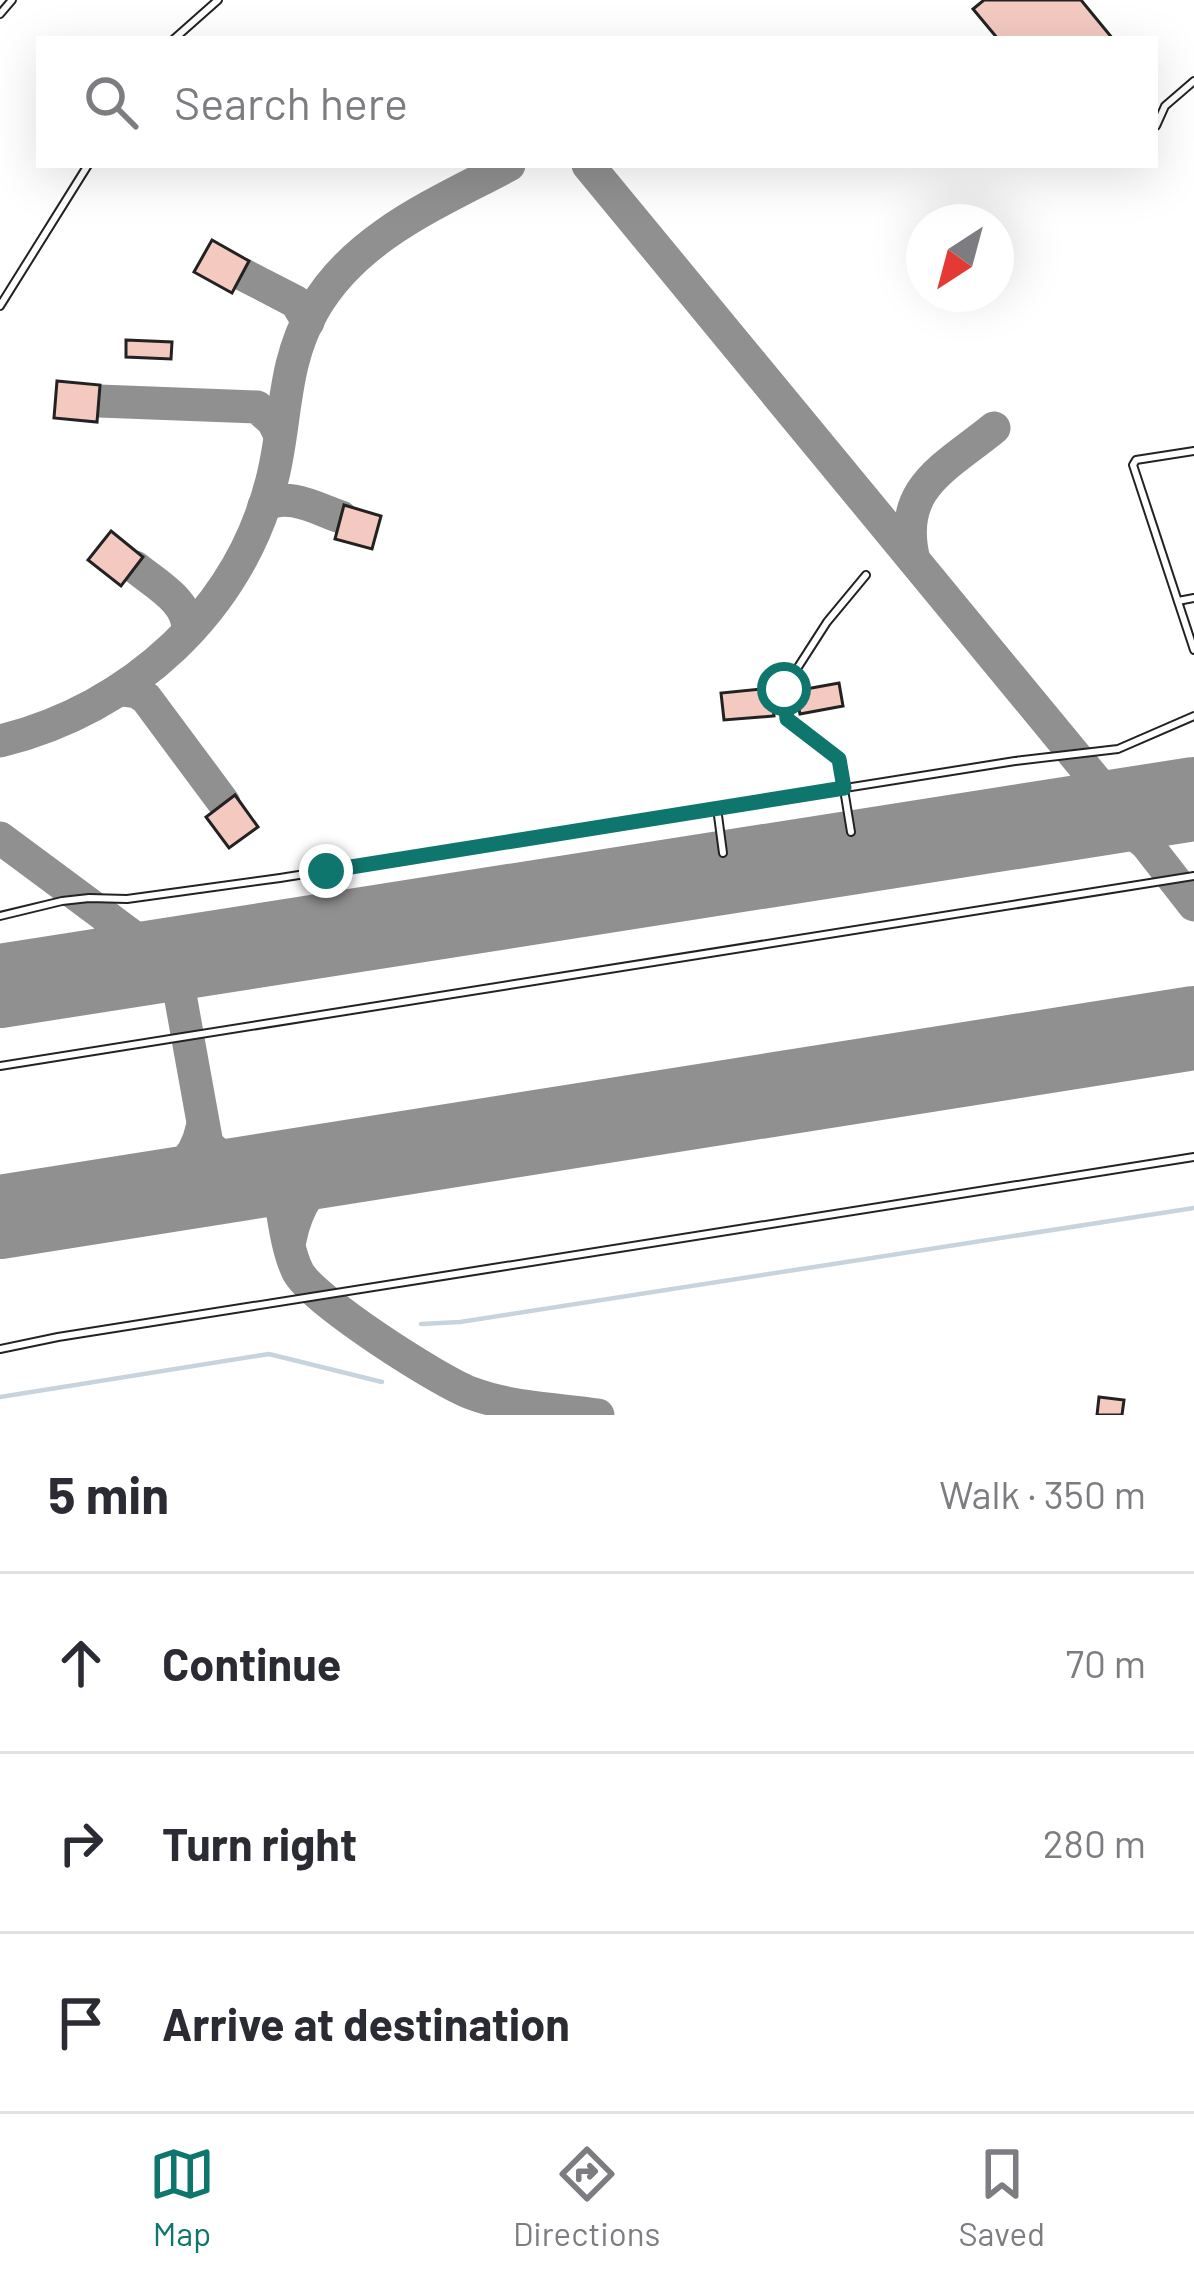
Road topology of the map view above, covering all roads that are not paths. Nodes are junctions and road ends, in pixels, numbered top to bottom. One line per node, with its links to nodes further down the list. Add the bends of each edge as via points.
1 (11, 0): 3 (lane)
2 (218, 0): 4 (lane)
3 (0, 14)
4 (177, 36)
5 (1194, 81): 6 (lane)
6 (1158, 122)
7 (86, 168): 8 (lane)
8 (0, 306)
9 (1194, 451): 12 (lane, via 1132,465)
10 (866, 575): 15 (lane, via 784,689 787,719 839,759)
11 (1194, 598): 12 (lane)
12 (1178, 601): 13 (lane)
13 (1194, 650)
14 (1194, 716): 15 (lane, via 1118,748)
15 (844, 788): 16 (lane); 17 (lane)
16 (717, 808): 18 (lane); 20 (lane)
17 (851, 832)
18 (723, 853)
19 (1194, 876): 21 (lane)
20 (0, 916)
21 (0, 1066)
22 (1194, 1157): 23 (lane)
23 (0, 1349)

